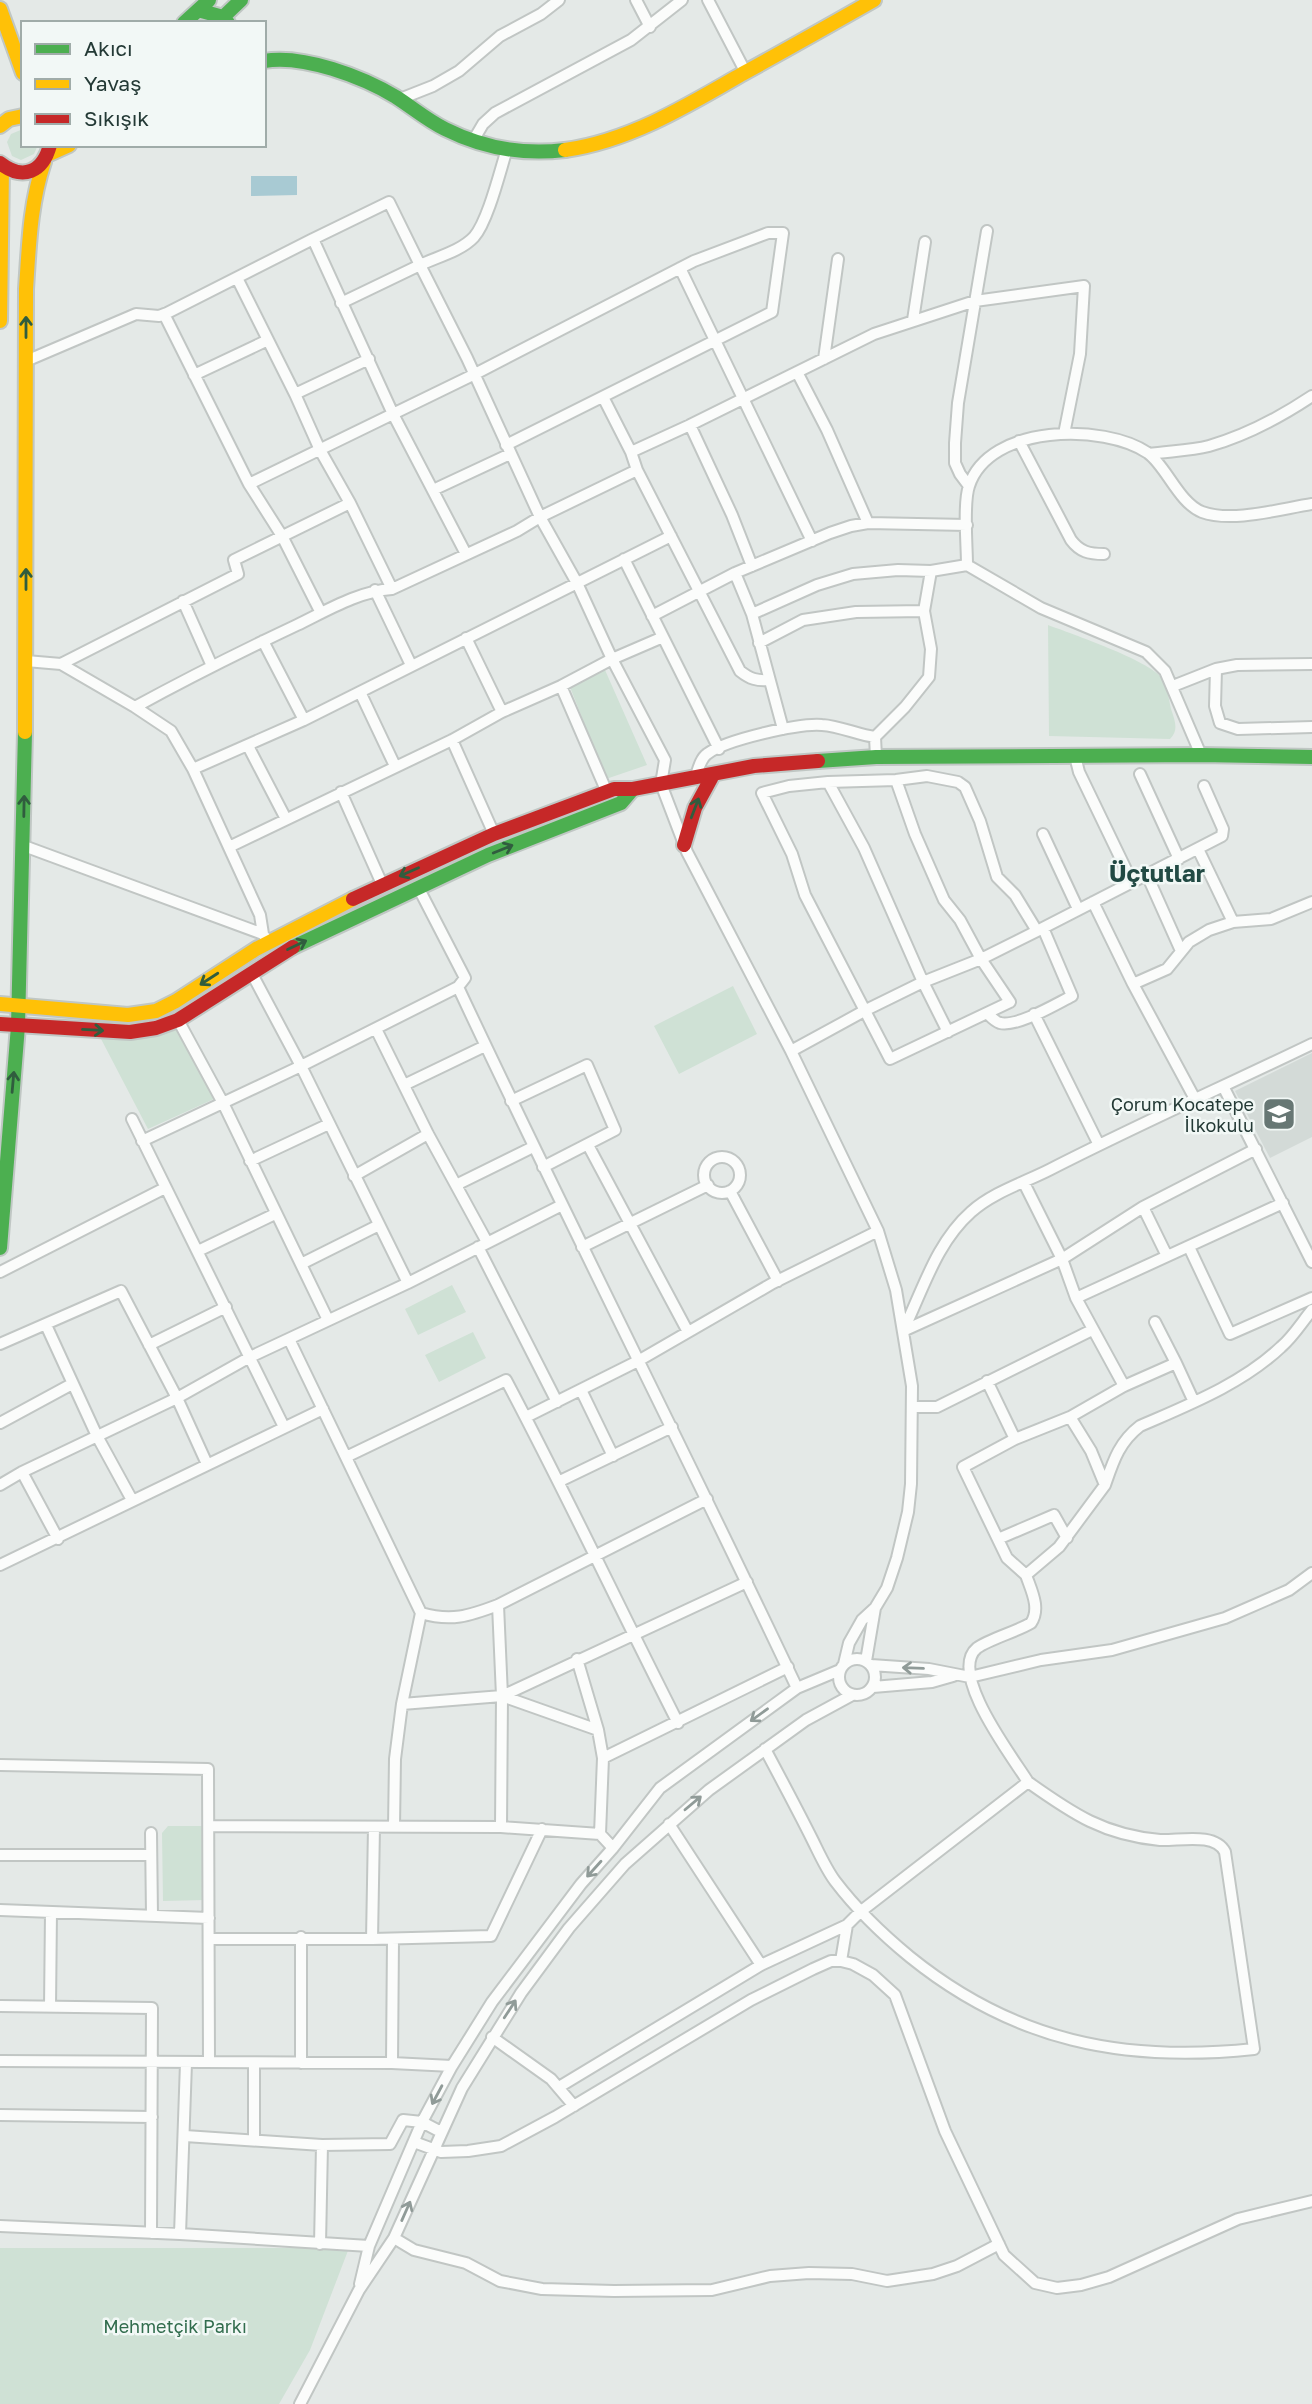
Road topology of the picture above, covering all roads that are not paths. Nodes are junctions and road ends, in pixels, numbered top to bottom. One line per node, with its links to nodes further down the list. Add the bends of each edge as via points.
1 (241, 0): 9 (street)
2 (559, 0): 14 (street, via 500,36 459,71)
3 (636, 0): 10 (street)
4 (682, 0): 10 (street)
5 (708, 0): 13 (street)
6 (874, 0): 13 (street)
7 (0, 9): 12 (street)
8 (193, 15): 9 (street)
9 (223, 21)
10 (650, 27): 17 (street, via 495,113)
11 (266, 58): 14 (street, via 352,75)
12 (21, 67)
13 (746, 73): 19 (street, via 666,119 618,139 546,152)
14 (400, 99): 17 (street, via 423,118)
15 (21, 116): 16 (street)
16 (0, 126)
17 (473, 141): 19 (street)
18 (64, 147): 20 (street)
19 (507, 149): 27 (street, via 474,237)
20 (48, 154): 21 (street, via 29,172 19,173); 39 (street, one-way to 20, via 30,220)
21 (1, 164): 25 (street)
22 (987, 231): 30 (street)
23 (313, 239): 27 (street, via 389,202); 29 (street); 31 (street)
24 (925, 242): 33 (street)
25 (1, 252): 34 (street)
26 (838, 259): 38 (street)
27 (420, 265): 31 (street); 41 (street)
28 (680, 268): 36 (street); 36 (street, via 768,233 783,233 772,312); 41 (street)
29 (237, 278): 32 (street); 35 (street)
30 (975, 302): 33 (street); 49 (street, via 1084,286 1080,354); 57 (street, via 955,443 955,463)
31 (341, 303): 37 (street)
32 (164, 314): 39 (street, via 136,314); 42 (street)
33 (912, 320): 38 (street)
34 (0, 321)
35 (268, 340): 42 (street); 43 (street)
36 (715, 341): 45 (street); 46 (street)
37 (369, 359): 43 (street); 47 (street)
38 (824, 359): 40 (street)
39 (26, 361): 88 (street, one-way to 39)
40 (797, 372): 46 (street); 62 (street)
41 (475, 374): 47 (street); 52 (street)
42 (194, 375): 56 (street)
43 (295, 394): 51 (street)
44 (1312, 396): 54 (street, via 1208,446)
45 (603, 397): 52 (street); 53 (street)
46 (743, 400): 48 (street); 66 (street)
47 (393, 414): 51 (street); 58 (street)
48 (690, 425): 53 (street); 71 (street)
49 (1064, 434): 50 (street); 54 (street, via 1121,440)
50 (1019, 440): 57 (street, via 992,456); 68 (street, via 1071,540 1079,550)
51 (320, 450): 56 (street); 59 (street)
52 (508, 450): 58 (street); 61 (street)
53 (631, 452): 55 (street)
54 (1149, 454): 60 (street, via 1199,511 1228,517)
55 (637, 470): 61 (street); 65 (street)
56 (249, 484): 64 (street)
57 (969, 486): 63 (street)
58 (433, 490): 67 (street)
59 (351, 503): 64 (street); 75 (street)
60 (1312, 504)
61 (540, 517): 67 (street); 74 (street)
62 (868, 523): 63 (street); 66 (street)
63 (967, 525): 70 (street)
64 (282, 536): 78 (street, via 234,560 238,574); 80 (street)
65 (671, 536): 69 (street); 77 (street)
66 (812, 541): 71 (street)
67 (466, 554): 75 (street)
68 (1104, 554)
69 (624, 559): 74 (street); 82 (street)
70 (967, 565): 72 (street); 96 (street, via 1041,608 1146,652)
71 (752, 566): 73 (street)
72 (931, 571): 79 (street); 81 (street, via 853,574)
73 (736, 573): 77 (street); 81 (street)
74 (577, 583): 83 (street); 87 (street)
75 (392, 589): 76 (street)
76 (375, 590): 80 (street); 91 (street)
77 (699, 591): 82 (street); 94 (street, via 740,671 748,678)
78 (183, 601): 89 (street); 92 (street)
79 (924, 611): 86 (street, via 856,612 803,620); 103 (street, via 929,677)
80 (321, 613): 85 (street)
81 (751, 614): 86 (street)
82 (652, 616): 84 (street)
83 (466, 638): 91 (street); 99 (street)
84 (663, 638): 87 (street); 106 (street)
85 (263, 641): 92 (street); 100 (street)
86 (759, 643): 94 (street)
87 (612, 659): 95 (street); 120 (street, via 665,760)
88 (26, 661): 89 (street); 129 (street, one-way to 88)
89 (61, 664): 98 (street)
90 (1312, 664): 93 (street)
91 (411, 665): 97 (street)
92 (212, 666): 98 (street)
93 (1216, 669): 96 (street); 101 (street, via 1215,706 1220,723 1238,729)
94 (769, 680): 102 (street)
95 (561, 686): 99 (street); 123 (street)
96 (1174, 687): 107 (street)
97 (360, 692): 100 (street); 112 (street)
98 (135, 707): 113 (street, via 171,731)
99 (502, 712): 104 (street)
100 (304, 720): 105 (street)
101 (1312, 727)
102 (783, 729): 103 (street, via 823,724); 106 (street)
103 (875, 737): 109 (street)
104 (452, 740): 112 (street); 126 (street)
105 (248, 746): 113 (street); 125 (street)
106 (719, 749): 117 (street, via 706,754)
107 (1201, 755): 108 (street); 111 (street)
108 (1075, 756): 110 (street); 134 (street)
109 (876, 757): 110 (street); 115 (street, via 754,766)
110 (927, 757): 116 (street)
111 (1312, 757)
112 (395, 766): 124 (street)
113 (193, 769): 130 (street)
114 (1140, 774): 132 (street)
115 (713, 775): 117 (street); 128 (street, one-way to 115, via 692,812)
116 (927, 776): 118 (street); 141 (street, via 965,787 998,877)
117 (695, 778): 120 (street)
118 (896, 780): 119 (street); 144 (street, via 944,900)
119 (828, 782): 146 (street, via 864,848); 151 (street, via 762,793 792,854 805,895)
120 (661, 784): 122 (street); 128 (street)
121 (1204, 786): 131 (street, via 1223,830 1222,836)
122 (633, 789): 123 (street); 136 (street, one-way to 122, via 621,803)
123 (606, 790): 126 (street)
124 (341, 792): 125 (street); 135 (street)
125 (286, 819): 130 (street)
126 (494, 834): 135 (street, one-way to 135)
127 (1043, 834): 139 (street)
128 (684, 845): 161 (street)
129 (24, 846): 142 (street); 150 (street)
130 (229, 847): 142 (street)
131 (1198, 849): 132 (street); 140 (street)
132 (1179, 859): 133 (street)
133 (1147, 875): 134 (street); 143 (street)
134 (1132, 883): 137 (street)
135 (382, 884): 142 (street)
136 (418, 887): 145 (street, one-way to 136); 148 (street, via 465,978)
137 (1093, 902): 139 (street); 147 (street)
138 (1312, 902): 140 (street, via 1271,919)
139 (1078, 909): 141 (street)
140 (1233, 922): 143 (street, via 1209,930)
141 (1040, 930): 144 (street); 153 (street, via 1072,996)
142 (266, 938): 150 (street, one-way to 150, via 176,1001 147,1013)
143 (1181, 951): 147 (street, via 1167,969)
144 (981, 959): 146 (street); 152 (street, via 1010,1002)
145 (251, 972): 154 (street); 162 (street)
146 (923, 982): 151 (street); 158 (street)
147 (1133, 984): 165 (street)
148 (458, 987): 157 (street); 160 (street)
149 (0, 1004): 150 (street)
150 (19, 1006): 156 (street)
151 (866, 1010): 158 (street, via 890,1059); 161 (street)
152 (987, 1013): 153 (street, via 1008,1023); 158 (street)
153 (1034, 1014): 173 (street)
154 (178, 1020): 156 (street, one-way to 154, via 130,1032); 167 (street)
155 (0, 1024): 156 (street)
156 (18, 1026): 194 (street, one-way to 156)
157 (376, 1029): 162 (street); 163 (street)
158 (948, 1032)
159 (1312, 1044): 164 (street)
160 (485, 1045): 163 (street); 166 (street)
161 (791, 1051): 190 (street)
162 (301, 1066): 167 (street); 169 (street)
163 (404, 1085): 170 (street)
164 (1223, 1086): 165 (street); 175 (street)
165 (1195, 1099): 173 (street)
166 (511, 1101): 172 (street, via 587,1065 615,1130); 174 (street)
167 (223, 1103): 171 (street); 176 (street)
168 (132, 1119): 171 (street)
169 (329, 1124): 176 (street); 178 (street)
170 (428, 1133): 178 (street); 180 (street)
171 (142, 1141): 182 (street)
172 (588, 1145): 177 (street); 189 (street)
173 (1099, 1145): 179 (street)
174 (533, 1147): 177 (street); 180 (street)
175 (1256, 1149): 184 (street); 186 (street)
176 (250, 1161): 187 (street)
177 (543, 1167): 185 (street)
178 (354, 1176): 188 (street)
179 (1024, 1183): 197 (street); 211 (street, via 972,1210 953,1231 935,1257)
180 (456, 1185): 191 (street)
181 (708, 1185): 183 (street, via 718,1192); 183 (street, via 705,1172 709,1163 728,1158 737,1164 740,1174); 189 (street)
182 (165, 1188): 195 (street); 200 (street)
183 (730, 1191): 201 (street)
184 (1283, 1203): 193 (street); 198 (street)
185 (562, 1205): 191 (street); 192 (street)
186 (1143, 1207): 196 (street); 197 (street)
187 (275, 1214): 195 (street); 199 (street)
188 (379, 1225): 199 (street); 202 (street)
189 (630, 1225): 192 (street); 212 (street)
190 (878, 1231): 201 (street); 211 (street)
191 (483, 1244): 202 (street); 224 (street)
192 (582, 1247): 217 (street)
193 (1189, 1247): 196 (street); 204 (street, via 1230,1334)
194 (0, 1248)
195 (198, 1251): 205 (street)
196 (1167, 1256): 203 (street)
197 (1062, 1259): 203 (street); 211 (street)
198 (1312, 1262)
199 (301, 1264): 207 (street)
200 (0, 1272)
201 (778, 1281): 212 (street)
202 (408, 1283): 207 (street)
203 (1076, 1298): 210 (street)
204 (1312, 1298)
205 (226, 1307): 215 (street); 216 (street)
206 (1312, 1310): 225 (street, via 1282,1347)
207 (328, 1320): 213 (street)
208 (1156, 1322): 218 (street)
209 (46, 1325): 214 (street); 215 (street, via 121,1290); 220 (street)
210 (1092, 1330): 219 (street); 221 (street)
211 (903, 1331): 226 (street)
212 (688, 1332): 217 (street)
213 (289, 1339): 216 (street); 227 (street)
214 (0, 1343)
215 (149, 1345): 223 (street)
216 (250, 1357): 223 (street); 231 (street)
217 (638, 1361): 222 (street); 232 (street)
218 (1176, 1363): 221 (street); 225 (street)
219 (987, 1381): 226 (street, via 937,1407); 234 (street)
220 (72, 1384): 230 (street); 233 (street)
221 (1124, 1386): 229 (street)
222 (581, 1390): 224 (street); 235 (street)
223 (177, 1398): 233 (street); 237 (street)
224 (557, 1402): 228 (street)
225 (1194, 1402): 240 (street, via 1132,1433 1119,1449)
226 (912, 1407): 253 (street, via 908,1512 897,1558)
227 (323, 1409): 231 (street); 236 (street)
228 (526, 1417): 236 (street, via 506,1380); 239 (street)
229 (1070, 1417): 234 (street); 240 (street)
230 (0, 1423)
231 (284, 1427): 237 (street)
232 (672, 1427): 235 (street); 242 (street)
233 (97, 1436): 238 (street); 243 (street)
234 (1015, 1439): 246 (street, via 963,1467)
235 (613, 1455): 239 (street)
236 (346, 1457): 254 (street)
237 (207, 1464): 243 (street)
238 (22, 1472): 241 (street); 245 (street)
239 (560, 1481): 247 (street)
240 (1105, 1485): 244 (street)
241 (0, 1486)
242 (707, 1499): 247 (street); 251 (street)
243 (132, 1500): 245 (street)
244 (1067, 1538): 246 (street, via 1054,1515); 250 (street)
245 (58, 1539): 248 (street)
246 (998, 1539): 250 (street, via 1007,1558)
247 (596, 1555): 252 (street); 255 (street)
248 (0, 1565)
249 (1312, 1573): 261 (street, via 1289,1590 1224,1618 1112,1650)
250 (1027, 1575): 261 (street, via 1036,1615 1019,1630 977,1649)
251 (747, 1582): 255 (street); 258 (street)
252 (498, 1605): 254 (street, via 454,1618); 265 (street)
253 (875, 1608): 257 (street); 259 (street, via 849,1643)
254 (421, 1613): 266 (street)
255 (632, 1634): 256 (street); 267 (street)
256 (578, 1659): 265 (street); 268 (street)
257 (868, 1663): 259 (street, via 855,1659); 260 (street, one-way to 257); 262 (street, via 875,1675)
258 (788, 1667): 263 (street); 267 (street)
259 (842, 1667): 263 (street); 264 (street, via 839,1682)
260 (954, 1675): 261 (street); 262 (street, via 932,1682)
261 (970, 1677): 272 (street, via 990,1725)
262 (873, 1687): 264 (street)
263 (797, 1688): 281 (street, one-way to 281, via 660,1788)
264 (852, 1695): 269 (street)
265 (502, 1696): 266 (street); 268 (street); 277 (street)
266 (402, 1703): 276 (street)
267 (678, 1723): 270 (street)
268 (598, 1730): 270 (street)
269 (765, 1749): 273 (street, one-way to 269); 286 (street, via 833,1879)
270 (603, 1758): 280 (street)
271 (0, 1765): 274 (street, via 208,1769)
272 (1028, 1783): 286 (street); 286 (street, via 1103,1828 1147,1838 1212,1840 1222,1846 1254,2049 1141,2051 1044,2032 958,1992 897,1947)
273 (669, 1824): 295 (street); 298 (street, one-way to 273, via 569,1928 625,1864)
274 (209, 1826): 275 (street); 288 (street)
275 (374, 1827): 276 (street); 292 (street)
276 (394, 1827): 277 (street)
277 (501, 1827): 278 (street)
278 (542, 1829): 280 (street); 293 (street, via 491,1936)
279 (150, 1833): 283 (street)
280 (600, 1834): 281 (street)
281 (613, 1848): 306 (street, one-way to 306, via 533,1946)
282 (0, 1855): 283 (street)
283 (150, 1855): 287 (street)
284 (0, 1910): 285 (street)
285 (51, 1912): 287 (street); 297 (street)
286 (860, 1912): 289 (street)
287 (152, 1916): 288 (street)
288 (209, 1918): 291 (street)
289 (847, 1925): 294 (street); 295 (street)
290 (301, 1937): 291 (street); 292 (street); 304 (street)
291 (209, 1939): 300 (street)
292 (372, 1939): 293 (street)
293 (393, 1939): 305 (street)
294 (841, 1961): 308 (street, via 831,1961 751,2000); 324 (street, via 873,1975 895,1995 945,2131)
295 (761, 1965): 307 (street)
296 (0, 2006): 297 (street)
297 (50, 2007): 301 (street, via 152,2008)
298 (492, 2037): 307 (street); 312 (street)
299 (0, 2061): 301 (street)
300 (209, 2062): 302 (street); 303 (street)
301 (152, 2063): 302 (street); 310 (street)
302 (187, 2063): 313 (street)
303 (254, 2063): 304 (street); 314 (street)
304 (301, 2063): 305 (street)
305 (392, 2063): 306 (street)
306 (452, 2066): 311 (street, one-way to 311)
307 (559, 2087): 308 (street)
308 (574, 2106): 317 (street, via 501,2146)
309 (0, 2115): 310 (street)
310 (152, 2117): 320 (street)
311 (422, 2122): 312 (street); 315 (street); 316 (street, via 403,2120 390,2144)
312 (441, 2132): 317 (street)
313 (184, 2136): 314 (street); 321 (street)
314 (254, 2139): 316 (street)
315 (414, 2142): 317 (street); 325 (street)
316 (322, 2145): 323 (street)
317 (433, 2150): 322 (street, one-way to 317)
318 (1312, 2201): 324 (street, via 1238,2219 1081,2286 1057,2288 1035,2283 1004,2255)
319 (0, 2226): 320 (street)
320 (151, 2233): 321 (street)
321 (180, 2234): 323 (street)
322 (394, 2238): 324 (street, via 414,2250 466,2263 500,2281 542,2289 614,2291 712,2290 770,2276 809,2273 887,2281 933,2274); 326 (street)
323 (320, 2244): 325 (street)
324 (999, 2244)
325 (369, 2246): 326 (street)
326 (359, 2290): 327 (street)
327 (300, 2404)

